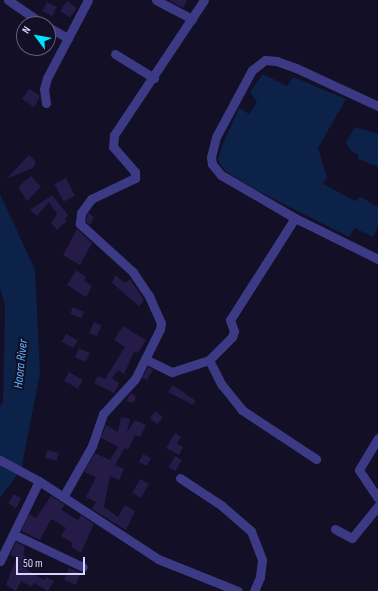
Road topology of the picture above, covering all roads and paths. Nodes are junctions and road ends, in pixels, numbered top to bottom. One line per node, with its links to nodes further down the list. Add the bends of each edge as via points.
1 (8, 0): 5 (street)
2 (88, 0): 8 (street)
3 (156, 0): 6 (street)
4 (204, 0): 6 (street)
5 (31, 16)
6 (192, 19): 10 (street)
7 (56, 31): 8 (street)
8 (68, 38): 11 (street, via 45,84)
9 (115, 54): 10 (street)
10 (154, 78): 15 (street, via 112,140 113,147 135,172 135,178 91,199 79,219 84,228 133,272 157,313 160,329)
11 (46, 103)
12 (378, 106): 13 (street, via 277,61 265,60 252,70 216,137 211,150 212,164 221,175)
13 (295, 218): 14 (street); 16 (street, via 232,316 229,322 234,330 232,337)
14 (378, 259)
15 (145, 359): 16 (street, via 172,372); 22 (street, via 130,387 107,408 92,446)
16 (209, 360): 18 (street, via 222,385 242,410)
17 (378, 438): 23 (street, via 359,470)
18 (316, 458)
19 (0, 460): 21 (street)
20 (180, 478): 30 (street, via 221,505 251,531 262,560 261,573)
21 (39, 481): 22 (street); 26 (street)
22 (63, 496): 29 (street, via 158,559)
23 (378, 498)
24 (378, 506): 25 (street, via 352,538)
25 (335, 529)
26 (13, 534): 27 (street); 28 (street)
27 (0, 562)
28 (83, 567)
29 (238, 591)
30 (254, 591)

